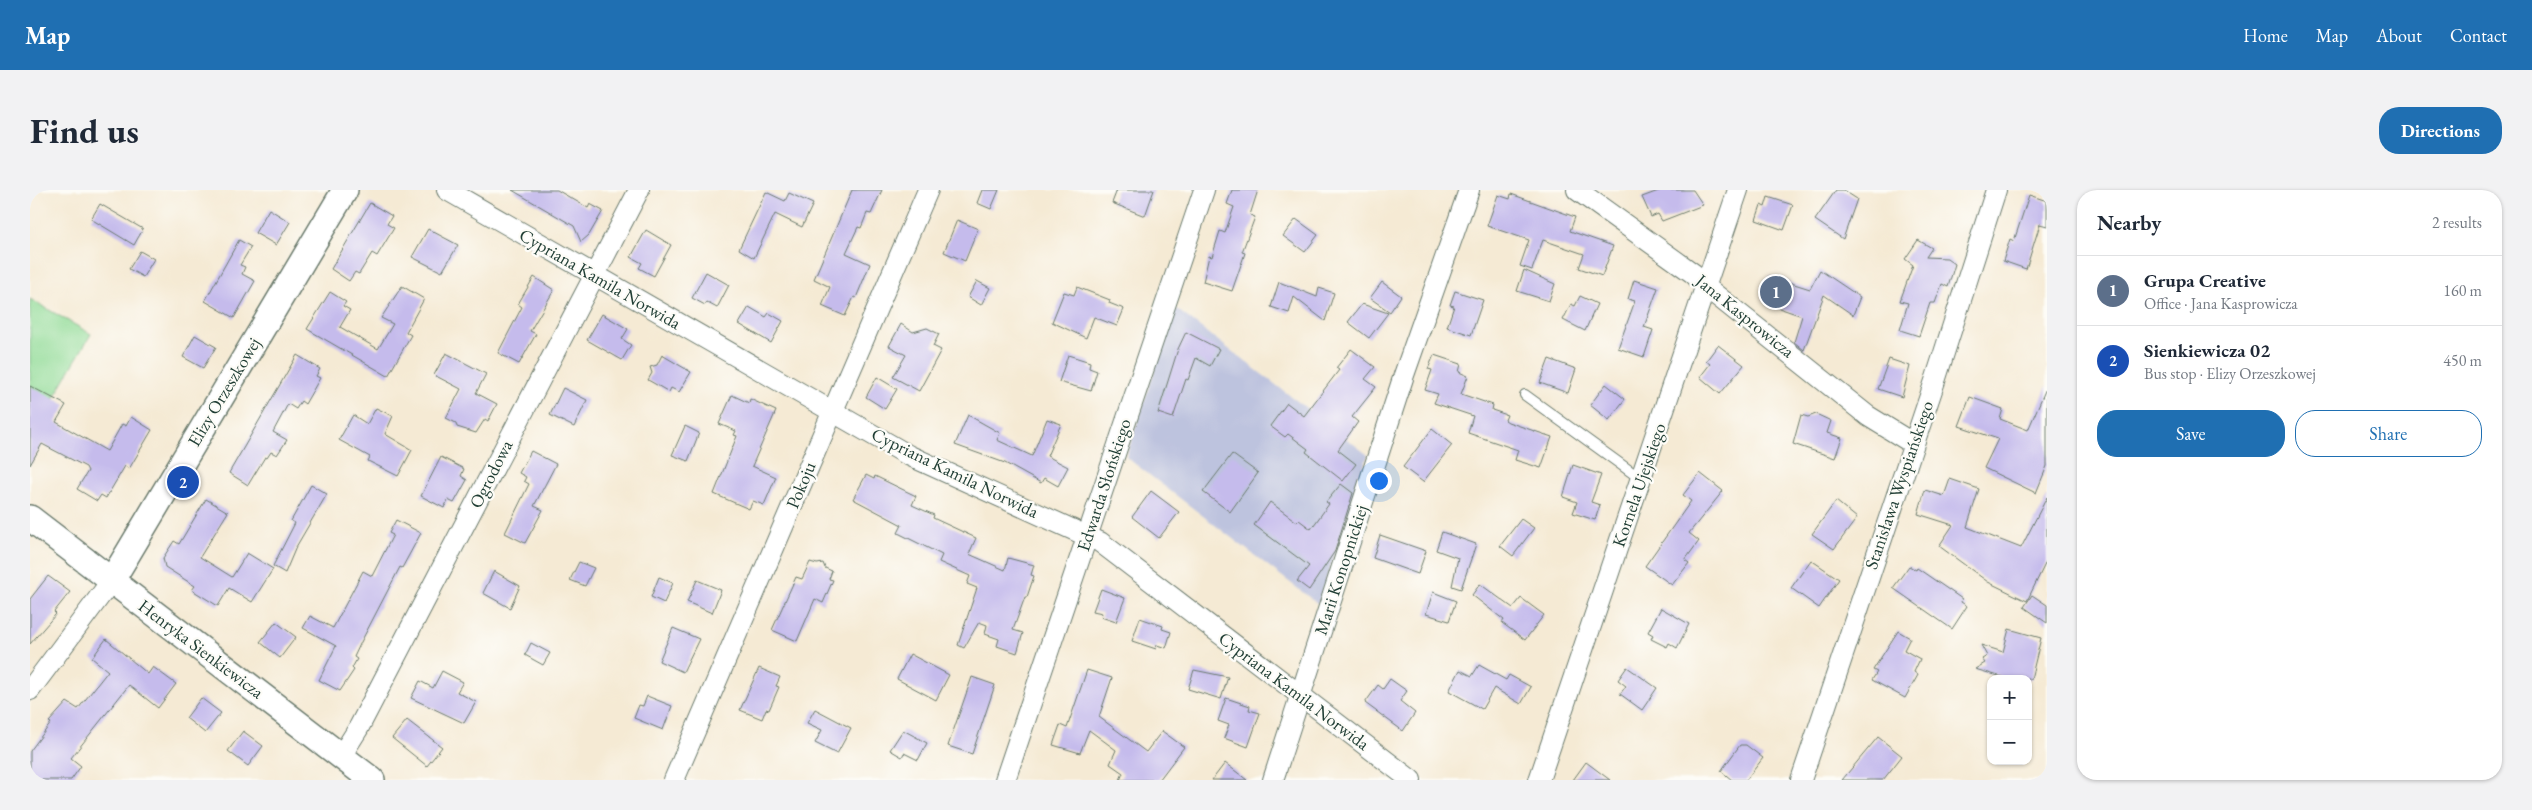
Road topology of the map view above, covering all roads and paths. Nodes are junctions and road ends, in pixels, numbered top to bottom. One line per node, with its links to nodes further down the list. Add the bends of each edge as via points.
1 (345, 190): 18 (street, Elizy Orzeszkowej)
2 (447, 190): 10 (street, Cypriana Kamila Norwida)
3 (639, 190): 10 (street, Ogrodowa)
4 (928, 190): 13 (street, Pokoju)
5 (1204, 190): 17 (street, Edwarda Słońskiego)
6 (1469, 190): 20 (street, Marii Konopnickiej, via 1404,375)
7 (1577, 190): 11 (street, Jana Kasprowicza, via 1694,274)
8 (1738, 190): 11 (street, Kornela Ujejskiego)
9 (1996, 190): 14 (street, Stanisława Wyspiańskiego)
10 (594, 276): 13 (street, Cypriana Kamila Norwida); 21 (street, Ogrodowa, via 363,721)
11 (1706, 287): 14 (street, Jana Kasprowicza, via 1868,416); 15 (street, Kornela Ujejskiego)
12 (1525, 395): 15 (lane)
13 (833, 412): 17 (street, Cypriana Kamila Norwida, via 920,461); 23 (street, Pokoju)
14 (1912, 443): 28 (street, Stanisława Wyspiańskiego)
15 (1641, 479): 27 (street, Kornela Ujejskiego)
16 (30, 518): 18 (street, Henryka Sienkiewicza)
17 (1087, 535): 20 (street, Cypriana Kamila Norwida, via 1115,552); 24 (street, Edwarda Słońskiego)
18 (112, 580): 19 (street, Elizy Orzeszkowej); 21 (street, Henryka Sienkiewicza)
19 (30, 690)
20 (1301, 696): 25 (street, Marii Konopnickiej); 26 (street, Cypriana Kamila Norwida)
21 (341, 756): 22 (street, Henryka Sienkiewicza)
22 (372, 780)
23 (674, 780)
24 (1005, 780)
25 (1273, 780)
26 (1411, 780)
27 (1539, 780)
28 (1800, 780)

